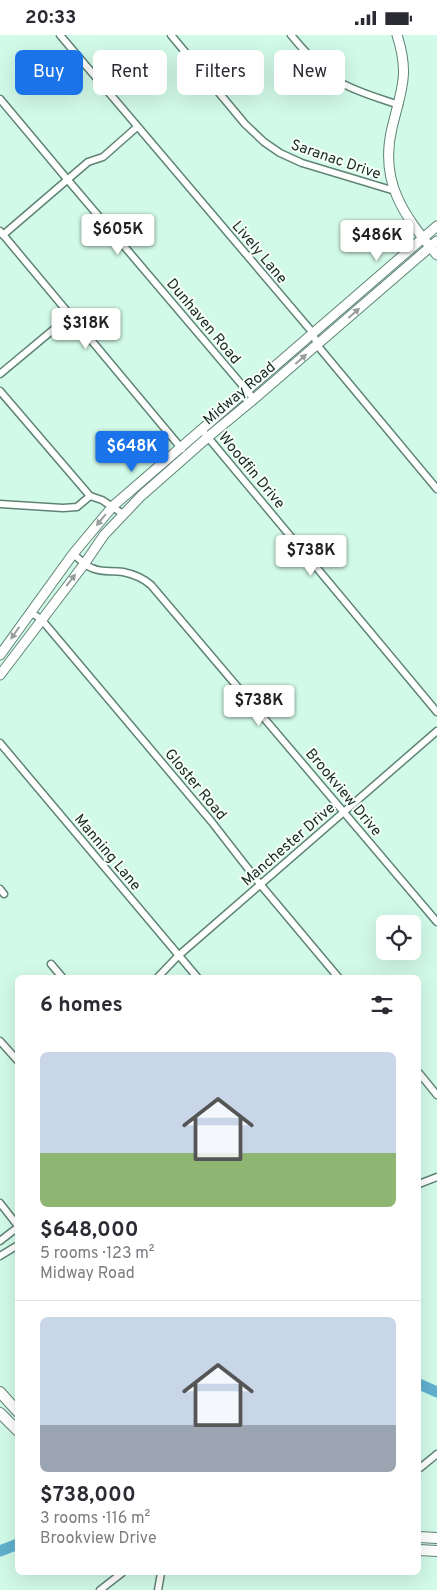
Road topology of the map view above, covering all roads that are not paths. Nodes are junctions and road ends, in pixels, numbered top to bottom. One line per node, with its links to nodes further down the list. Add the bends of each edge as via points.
1 (60, 35): 7 (street, Lively Lane)
2 (171, 35): 9 (street, Saranac Drive, via 245,124 272,148 302,163)
3 (291, 35): 6 (street, via 318,65 338,80)
4 (398, 35): 6 (main road, via 404,71)
5 (0, 99): 8 (street, Dunhaven Road)
6 (399, 105): 9 (main road, via 390,140)
7 (137, 127): 8 (street, via 104,157 88,162); 16 (street, Lively Lane)
8 (67, 179): 11 (street); 19 (street, Dunhaven Road)
9 (395, 191): 12 (main road, via 407,217)
10 (437, 226): 12 (main road, Midway Road)
11 (2, 233): 15 (street)
12 (423, 238): 13 (main road); 16 (main road, Midway Road)
13 (434, 244): 14 (main road); 17 (main road, Midway Road, one-way to 13)
14 (437, 255)
15 (69, 313): 18 (street); 24 (street)
16 (312, 333): 17 (street, Lively Lane); 19 (main road, Midway Road)
17 (317, 345): 21 (main road, Midway Road, one-way to 17); 26 (street, Lively Lane)
18 (0, 374)
19 (246, 390): 21 (street, Dunhaven Road); 22 (main road, Midway Road)
20 (0, 391): 27 (street)
21 (254, 399): 23 (main road, Midway Road)
22 (201, 429): 23 (street, Woodfin Drive); 24 (main road, Midway Road)
23 (208, 437): 25 (main road, Midway Road); 37 (street, Woodfin Drive)
24 (181, 447): 25 (street); 29 (main road, Midway Road)
25 (188, 455): 30 (main road, Midway Road)
26 (437, 489)
27 (90, 496): 28 (street, via 77,507 64,509); 29 (street)
28 (0, 504)
29 (113, 506): 30 (street); 31 (main road, Midway Road, one-way to 31)
30 (124, 514): 32 (main road, Midway Road, via 104,535)
31 (73, 554): 32 (street, Brookview Drive); 33 (main road, Midway Road)
32 (85, 563): 34 (main road, Midway Road, one-way to 32); 40 (street, Brookview Drive, via 99,571 131,574 151,585)
33 (30, 612): 34 (street, Gloster Road); 35 (main road, Midway Road, one-way to 35)
34 (41, 619): 36 (main road, Midway Road); 41 (street, Gloster Road)
35 (0, 655)
36 (0, 675)
37 (437, 711)
38 (437, 731): 40 (street, Manchester Drive)
39 (0, 743): 43 (street, Manning Lane)
40 (344, 811): 41 (street, Manchester Drive); 42 (street, Brookview Drive)
41 (260, 884): 43 (street, Manchester Drive); 48 (street, Gloster Road)
42 (437, 922)
43 (178, 956): 46 (street, Manchester Drive); 47 (street, Manning Lane)
44 (51, 964): 45 (street)
45 (60, 975)
46 (160, 975)
47 (195, 975)
48 (336, 975)
49 (0, 1041): 50 (street)
50 (15, 1058)
51 (421, 1075): 52 (street)
52 (437, 1095)
53 (437, 1177): 54 (street)
54 (421, 1183)
55 (0, 1203): 56 (street)
56 (15, 1222)
57 (15, 1228): 58 (street)
58 (0, 1241)
59 (15, 1247): 60 (street)
60 (0, 1255)
61 (1, 1397): 62 (main road)
62 (15, 1409)
63 (0, 1413): 64 (main road)
64 (15, 1428)
65 (437, 1454): 66 (street)
66 (421, 1467)
67 (421, 1537): 68 (main road)
68 (437, 1538)
69 (421, 1550): 70 (main road)
70 (437, 1551)
71 (119, 1575): 73 (street)
72 (161, 1575): 74 (street)
73 (100, 1590)
74 (158, 1590)

